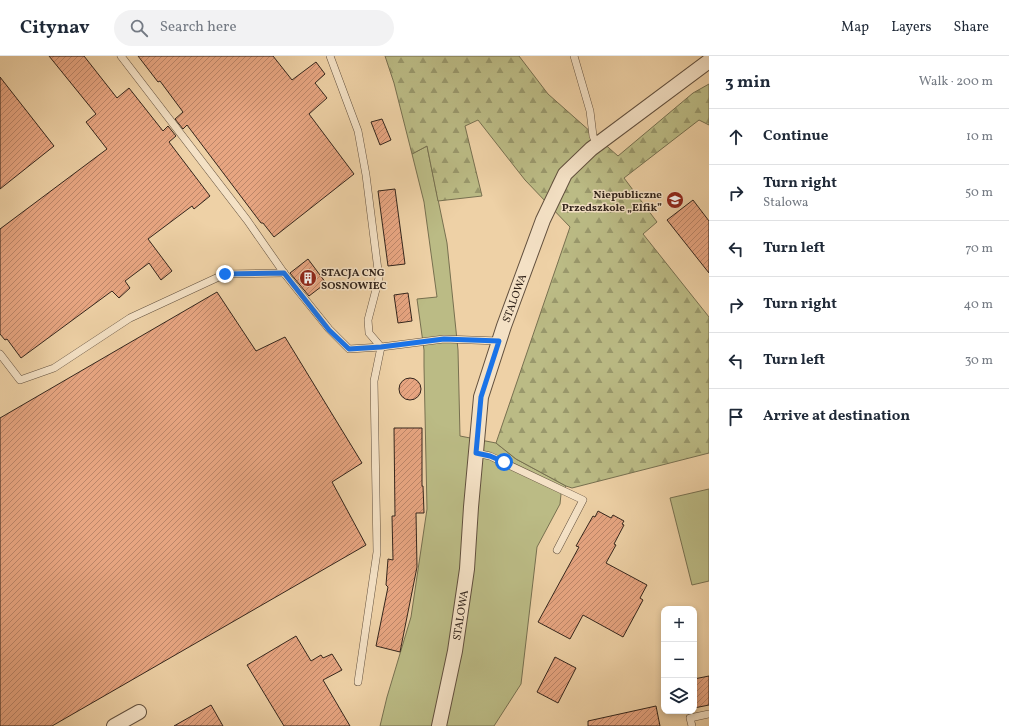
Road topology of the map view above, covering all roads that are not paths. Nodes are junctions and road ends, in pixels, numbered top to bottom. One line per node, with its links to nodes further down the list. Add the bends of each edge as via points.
1 (121, 56): 6 (lane, via 247,220)
2 (330, 56): 8 (lane, via 358,131 366,175 379,278 368,320 369,333)
3 (574, 56): 5 (lane)
4 (709, 61): 5 (street, STALOWA)
5 (597, 145): 7 (street, STALOWA, via 565,174 543,220)
6 (284, 273): 8 (lane, via 329,330 349,349); 9 (lane, via 225,274 130,318 54,368 20,380)
7 (499, 341): 8 (lane, via 444,339); 10 (street, STALOWA, via 481,397)
8 (381, 347): 12 (lane, via 374,381 377,552)
9 (0, 354)
10 (476, 453): 11 (lane, via 490,456 583,500); 16 (street, STALOWA, via 467,569)
11 (557, 550)
12 (358, 682)
13 (139, 712): 15 (street)
14 (709, 714): 17 (lane, via 690,718)
15 (114, 726)
16 (439, 726)
17 (692, 726)

